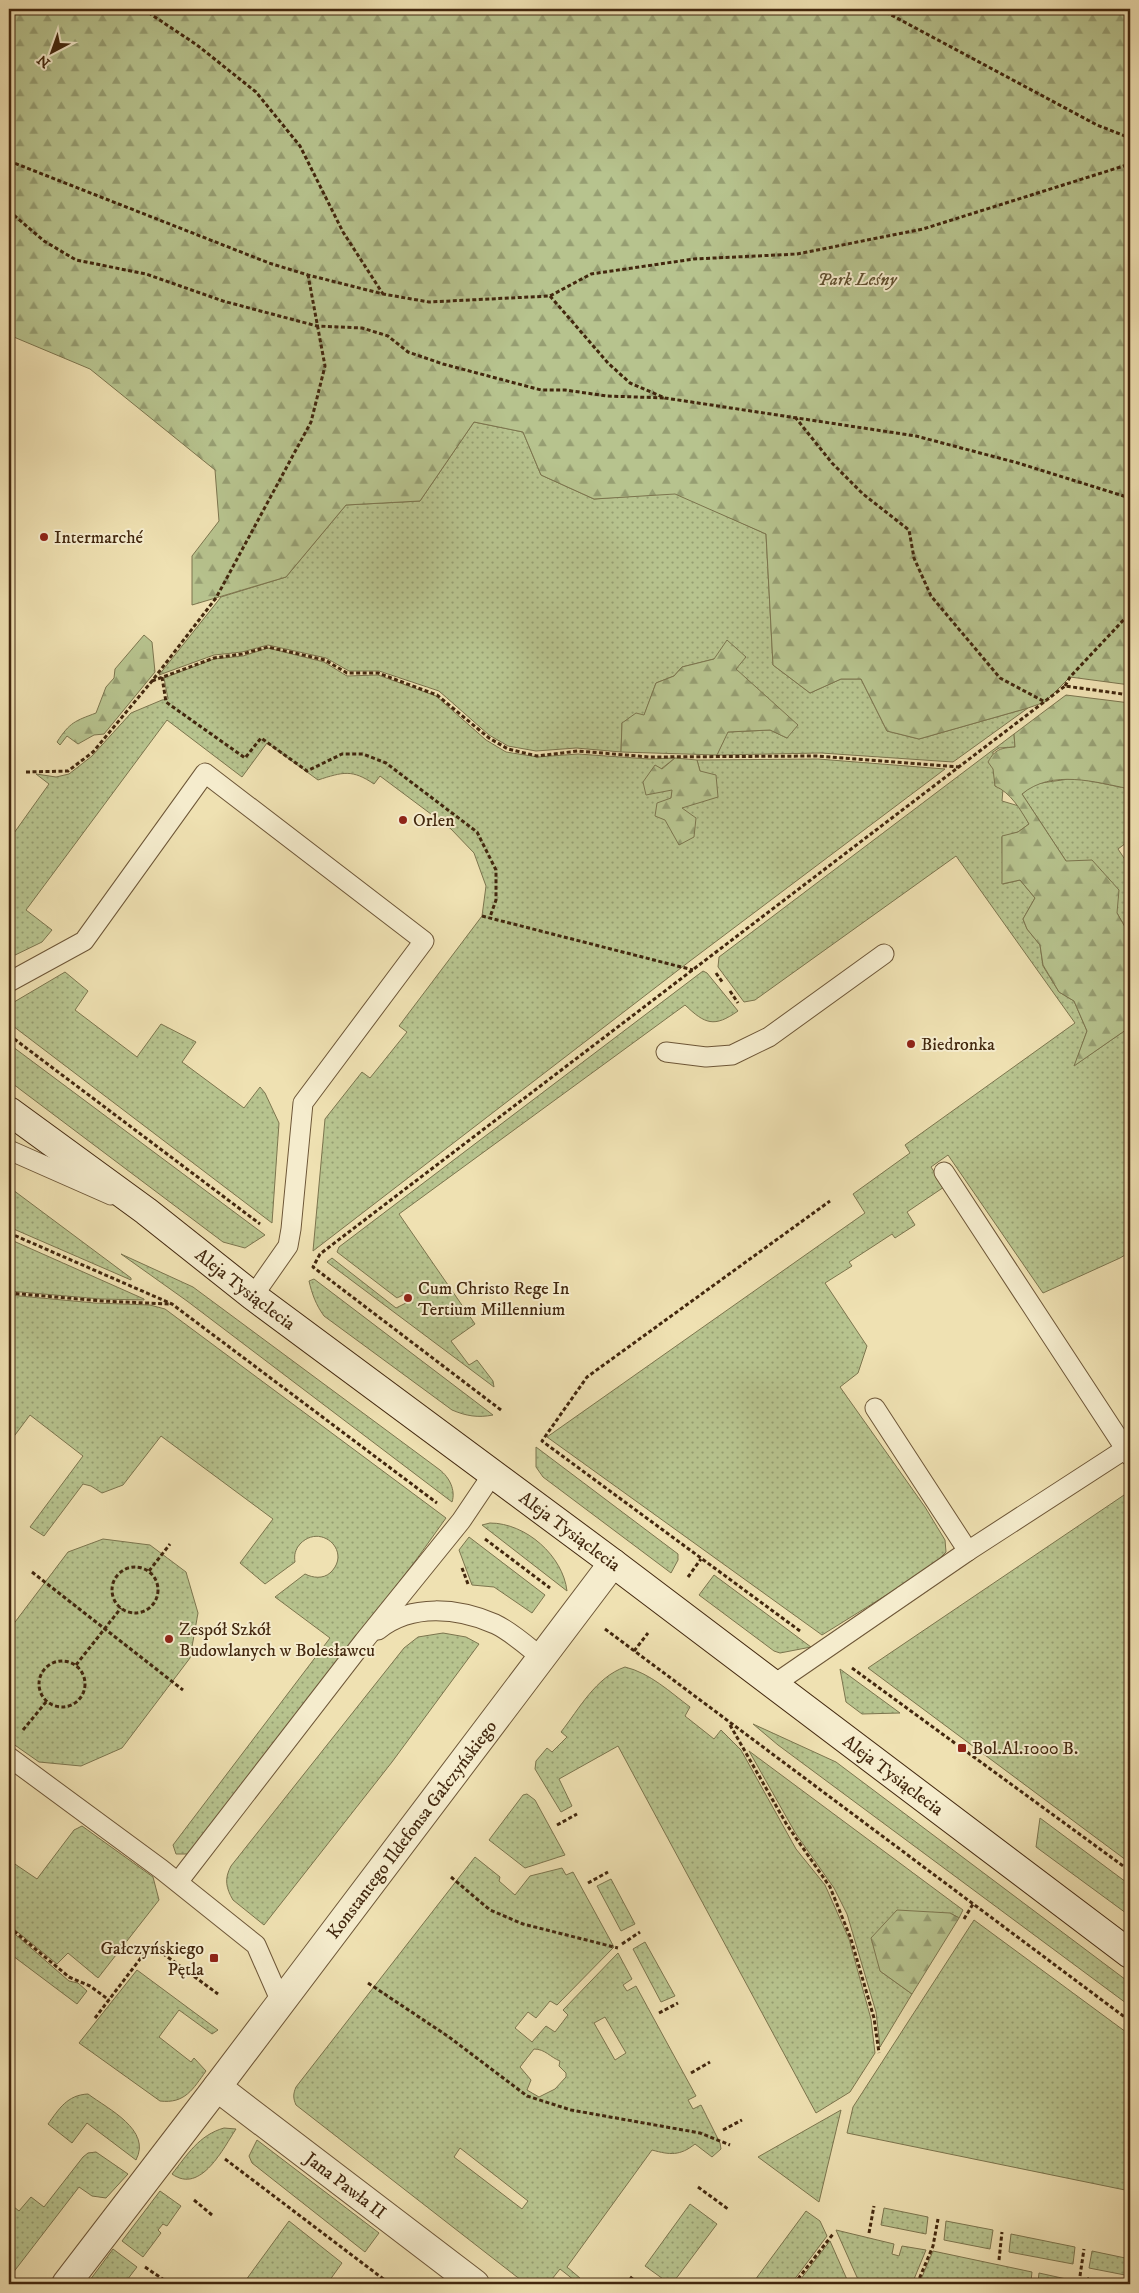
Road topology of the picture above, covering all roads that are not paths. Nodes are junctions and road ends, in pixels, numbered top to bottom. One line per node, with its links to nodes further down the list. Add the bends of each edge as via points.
1 (884, 954): 3 (lane, via 768,1036 732,1055 706,1057)
2 (9, 982): 8 (lane, via 84,941 205,774 424,941 303,1103 288,1246)
3 (666, 1052)
4 (9, 1111): 7 (street, Aleja Tysiąclecia)
5 (9, 1150): 7 (lane)
6 (944, 1172): 10 (lane)
7 (146, 1211): 8 (street, Aleja Tysiąclecia)
8 (253, 1296): 11 (street, Aleja Tysiąclecia)
9 (875, 1408): 12 (lane)
10 (1128, 1450): 12 (lane)
11 (492, 1475): 13 (street, Aleja Tysiąclecia); 14 (lane, via 450,1535)
12 (968, 1551): 16 (lane)
13 (613, 1563): 15 (street, Konstantego Ildefonsa Gałczyńskiego); 16 (street, Aleja Tysiąclecia)
14 (364, 1641): 15 (lane, via 385,1624 408,1615 437,1610 497,1625); 18 (lane)
15 (542, 1658): 20 (street, Konstantego Ildefonsa Gałczyńskiego)
16 (773, 1685): 19 (street, Aleja Tysiąclecia)
17 (9, 1757): 18 (lane)
18 (178, 1882): 20 (lane, via 256,1946)
19 (1130, 1954)
20 (281, 2002): 21 (street, Konstantego Ildefonsa Gałczyńskiego)
21 (217, 2087): 22 (street, Konstantego Ildefonsa Gałczyńskiego); 23 (street, Jana Pawła II)
22 (66, 2284)
23 (475, 2284)

